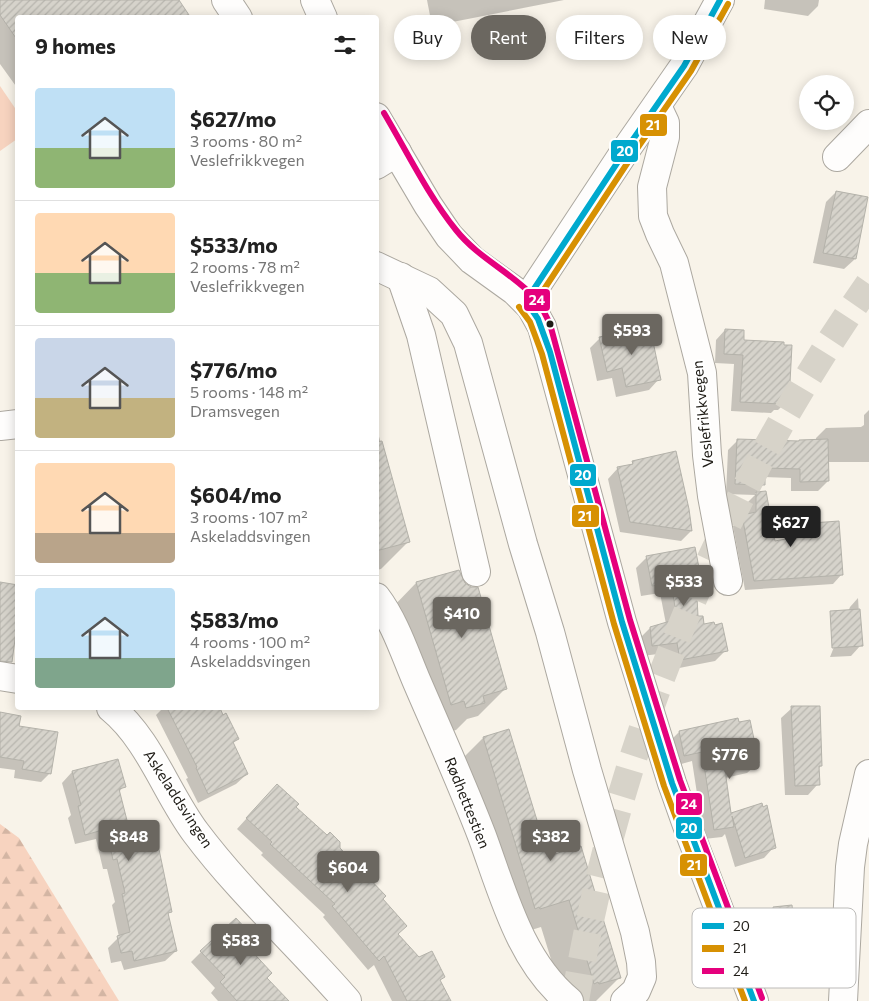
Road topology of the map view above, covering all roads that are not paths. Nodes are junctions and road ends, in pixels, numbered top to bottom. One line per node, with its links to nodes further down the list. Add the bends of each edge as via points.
1 (226, 0): 4 (street)
2 (314, 0): 5 (street)
3 (720, 0): 6 (street, via 684,66)
4 (236, 15)
5 (322, 15)
6 (657, 106): 13 (street); 17 (street, Veslefrikkvegen, via 664,123 665,137 652,187 653,216 674,263 702,373 712,496)
7 (869, 124): 9 (street)
8 (379, 130): 10 (street)
9 (837, 157)
10 (386, 159): 13 (street, via 472,260)
11 (379, 267): 12 (street)
12 (402, 277): 16 (street, via 421,334); 29 (street, via 430,290 454,314 468,343 586,770 635,932 642,977 636,991)
13 (526, 301): 23 (street, via 542,327 550,352 620,613 672,783)
14 (15, 424): 15 (street)
15 (0, 426)
16 (476, 572)
17 (728, 581)
18 (379, 602): 28 (street, Rødhettestien, via 466,797 511,916 550,983)
19 (0, 676): 20 (street)
20 (15, 678)
21 (112, 710): 27 (street, Askeladdsvingen, via 140,741 196,833)
22 (869, 774): 24 (street, via 853,844)
23 (718, 908)
24 (848, 908)
25 (749, 988): 30 (street)
26 (844, 988): 31 (street)
27 (347, 1001)
28 (569, 1001)
29 (625, 1001)
30 (754, 1001)
31 (843, 1001)

